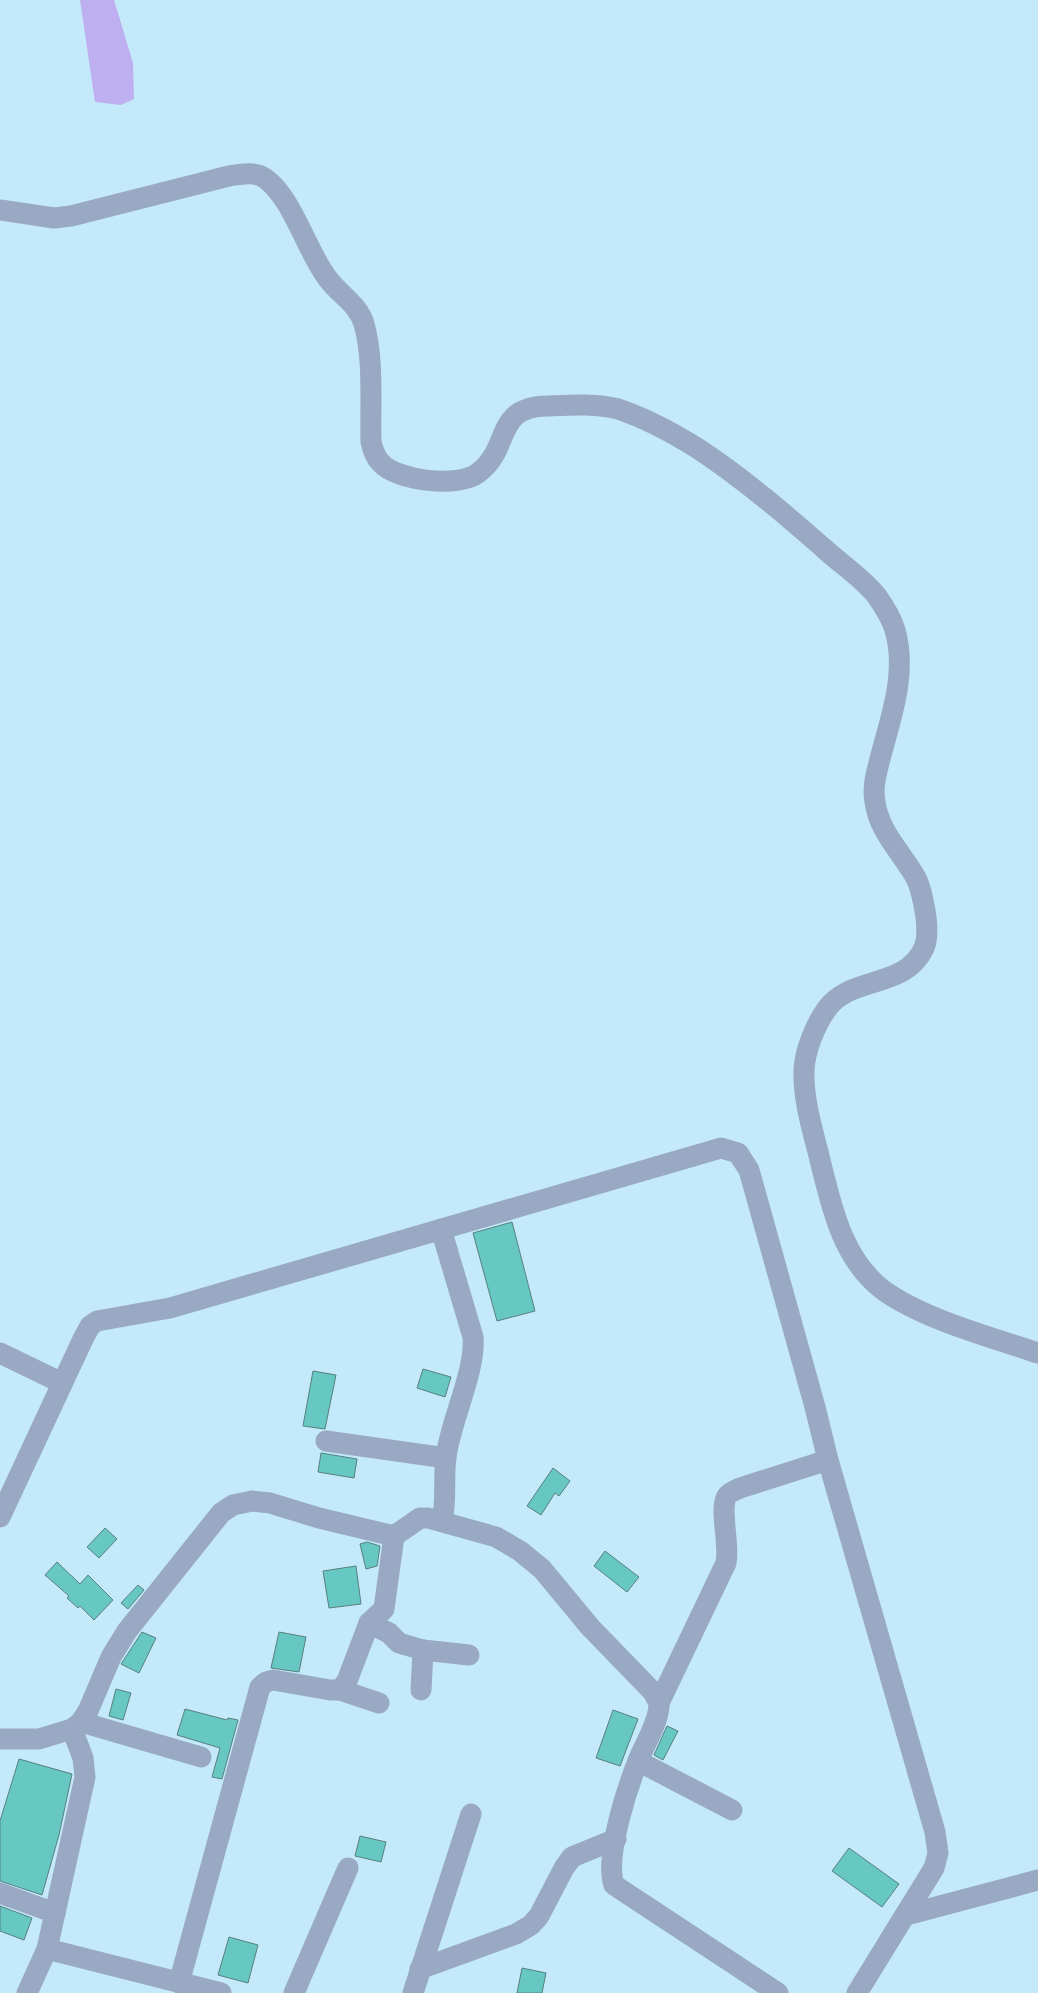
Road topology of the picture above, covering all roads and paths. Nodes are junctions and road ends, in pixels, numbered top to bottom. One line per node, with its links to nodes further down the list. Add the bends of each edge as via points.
1 (0, 210): 4 (street, via 54,218 229,176 260,175 282,198 329,281 363,321 368,338 371,442 375,455 391,472 408,478 457,481 471,478 490,462 515,413 541,406 613,408 697,448 814,540 873,592 894,627 901,665 874,782 875,805 883,828 917,881 923,898 927,933 925,946 913,965 898,975 839,996 828,1006 806,1057 804,1086 807,1110 840,1232 871,1279 904,1302 946,1321)
2 (441, 1229): 5 (street, via 170,1308 97,1321 90,1326); 7 (street, via 474,1352 453,1420); 8 (street, via 721,1148 738,1153 749,1170)
3 (0, 1353): 5 (street)
4 (1038, 1353)
5 (62, 1383): 9 (street)
6 (326, 1441): 7 (street)
7 (446, 1458): 10 (street, via 446,1505)
8 (828, 1460): 18 (street, via 728,1494 724,1503 729,1550 726,1563); 30 (street, via 935,1832 938,1853 934,1868)
9 (0, 1516)
10 (442, 1521): 11 (street, via 420,1518); 18 (street, via 496,1538 520,1551 542,1569 590,1627 653,1692)
11 (394, 1536): 12 (street, via 384,1609); 19 (street, via 270,1503 252,1501 233,1505 220,1513 127,1631 111,1658 88,1711)
12 (369, 1623): 13 (street, via 389,1633 399,1643); 15 (street, via 347,1681)
13 (423, 1650): 14 (street); 16 (street)
14 (468, 1655)
15 (340, 1690): 17 (street); 33 (street, via 273,1680 260,1687)
16 (421, 1690)
17 (379, 1703)
18 (659, 1703): 22 (street)
19 (76, 1726): 20 (street, via 39,1739); 21 (street); 29 (street, via 85,1777)
20 (0, 1739)
21 (201, 1757)
22 (638, 1761): 23 (street); 25 (street)
23 (732, 1810)
24 (471, 1814): 32 (street)
25 (616, 1839): 32 (street, via 572,1857 531,1925 516,1934); 38 (street, via 610,1873 614,1885)
26 (348, 1868): 36 (street)
27 (1038, 1880): 30 (street)
28 (0, 1893): 29 (street)
29 (54, 1913): 31 (street)
30 (906, 1916): 39 (street)
31 (47, 1949): 33 (street); 34 (street)
32 (420, 1969): 37 (street)
33 (179, 1983): 35 (street)
34 (26, 1993)
35 (221, 1993)
36 (294, 1993)
37 (413, 1993)
38 (778, 1993)
39 (857, 1993)

